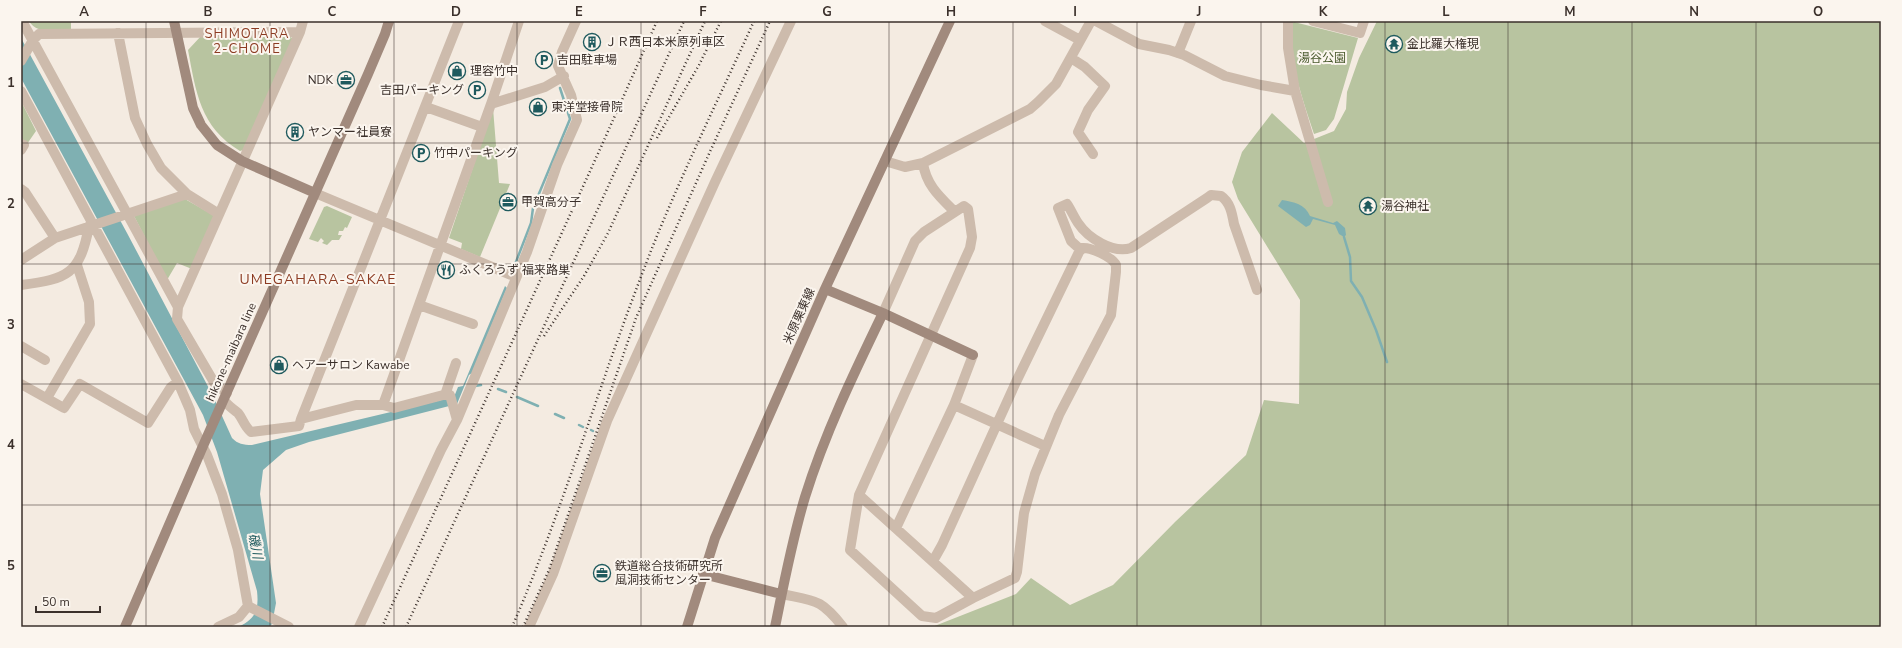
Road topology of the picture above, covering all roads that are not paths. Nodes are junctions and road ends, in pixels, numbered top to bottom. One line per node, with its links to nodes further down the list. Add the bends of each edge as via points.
1 (22, 21): 21 (street)
2 (174, 21): 19 (main road)
3 (303, 21): 17 (street)
4 (389, 21): 38 (main road, hikone-maibara line)
5 (459, 21): 29 (street)
6 (519, 21): 28 (street)
7 (576, 21): 25 (street, via 558,66)
8 (792, 21): 87 (street, via 606,421 553,574)
9 (950, 21): 35 (main road, 米原栗東線)
10 (1045, 21): 20 (street)
11 (1091, 21): 20 (street)
12 (1096, 21): 22 (street, via 1139,44)
13 (1191, 21): 22 (street)
14 (1288, 21): 26 (street, via 1288,48)
15 (1313, 21): 16 (street, via 1360,33)
16 (1364, 21)
17 (300, 32): 19 (street); 34 (street)
18 (118, 33): 19 (street); 21 (street, via 39,34); 39 (street, via 135,118 141,133 161,168)
19 (177, 33): 34 (main road, via 188,92 198,119 217,145)
20 (1080, 40): 23 (street)
21 (31, 44): 24 (street); 43 (street)
22 (1178, 53): 26 (street, via 1226,76)
23 (1070, 58): 33 (street, via 1085,67 1105,86 1088,110 1078,132); 36 (street, via 1056,84 1030,109)
24 (21, 61)
25 (564, 76): 28 (street, via 545,87); 51 (street, via 577,120 557,165)
26 (1295, 90): 40 (street)
27 (21, 91): 45 (street)
28 (491, 104): 30 (street)
29 (426, 107): 30 (street); 44 (street)
30 (482, 127): 47 (street)
31 (21, 144): 32 (street, via 24,145)
32 (21, 150)
33 (1093, 154)
34 (242, 160): 38 (main road); 42 (street)
35 (885, 161): 36 (street, via 904,167); 53 (main road, 米原栗東線)
36 (923, 163): 41 (street, via 931,187)
37 (21, 189): 46 (street)
38 (316, 193): 44 (street); 68 (main road, hikone-maibara line)
39 (187, 194): 42 (street); 43 (street)
40 (1328, 202)
41 (955, 212): 57 (street, via 924,232 915,241); 59 (street, via 964,206 968,209 972,242)
42 (219, 214): 56 (street)
43 (124, 215): 45 (street); 56 (street)
44 (379, 221): 47 (street); 71 (street)
45 (93, 225): 46 (street); 50 (street); 64 (street)
46 (55, 238): 49 (street)
47 (440, 246): 51 (street); 55 (street)
48 (1081, 250): 54 (street, via 1071,241 1058,208 1067,204 1078,223 1091,236 1113,248 1126,250 1207,198 1220,196 1229,204); 73 (street); 75 (street, via 1087,248 1114,262 1116,272 1113,308)
49 (22, 259)
50 (76, 265): 52 (street, via 67,275 55,280); 67 (street, via 89,302 90,324)
51 (516, 277): 72 (street)
52 (21, 285)
53 (825, 289): 57 (main road); 79 (main road, 米原栗東線, via 715,538)
54 (1257, 290)
55 (419, 305): 58 (street); 70 (street)
56 (178, 307): 68 (street, via 177,319)
57 (883, 313): 59 (main road); 80 (main road, via 840,403 824,444 793,537)
58 (473, 324)
59 (931, 335): 61 (main road); 76 (street)
60 (21, 346): 62 (street)
61 (973, 355): 69 (street)
62 (45, 360)
63 (456, 363): 66 (street)
64 (178, 382): 67 (street, via 171,387 148,423 80,384 64,408); 74 (street, via 190,410 194,428)
65 (22, 388): 67 (street)
66 (448, 395): 70 (street, via 394,408); 72 (street)
67 (47, 398)
68 (224, 399): 71 (street, via 229,408 238,413 245,428 251,432 299,426); 74 (main road, hikone-maibara line)
69 (954, 404): 73 (street); 77 (street)
70 (383, 405): 71 (street, via 356,405)
71 (301, 420)
72 (457, 420): 86 (street)
73 (998, 424): 75 (street); 78 (street)
74 (204, 444): 82 (street, via 238,550); 84 (main road, hikone-maibara line)
75 (1045, 446): 81 (street, via 1024,513 1015,578)
76 (859, 495): 77 (street); 81 (street, via 850,550 922,616 936,618)
77 (896, 528): 78 (street)
78 (933, 561): 81 (street)
79 (703, 574): 80 (main road); 88 (main road, 米原栗東線)
80 (781, 594): 89 (main road); 90 (street, via 817,601 829,610)
81 (973, 598)
82 (250, 607): 83 (street); 85 (street, via 239,617)
83 (286, 625)
84 (125, 627)
85 (218, 627)
86 (359, 627)
87 (529, 627)
88 (688, 627)
89 (775, 627)
90 (842, 627)

